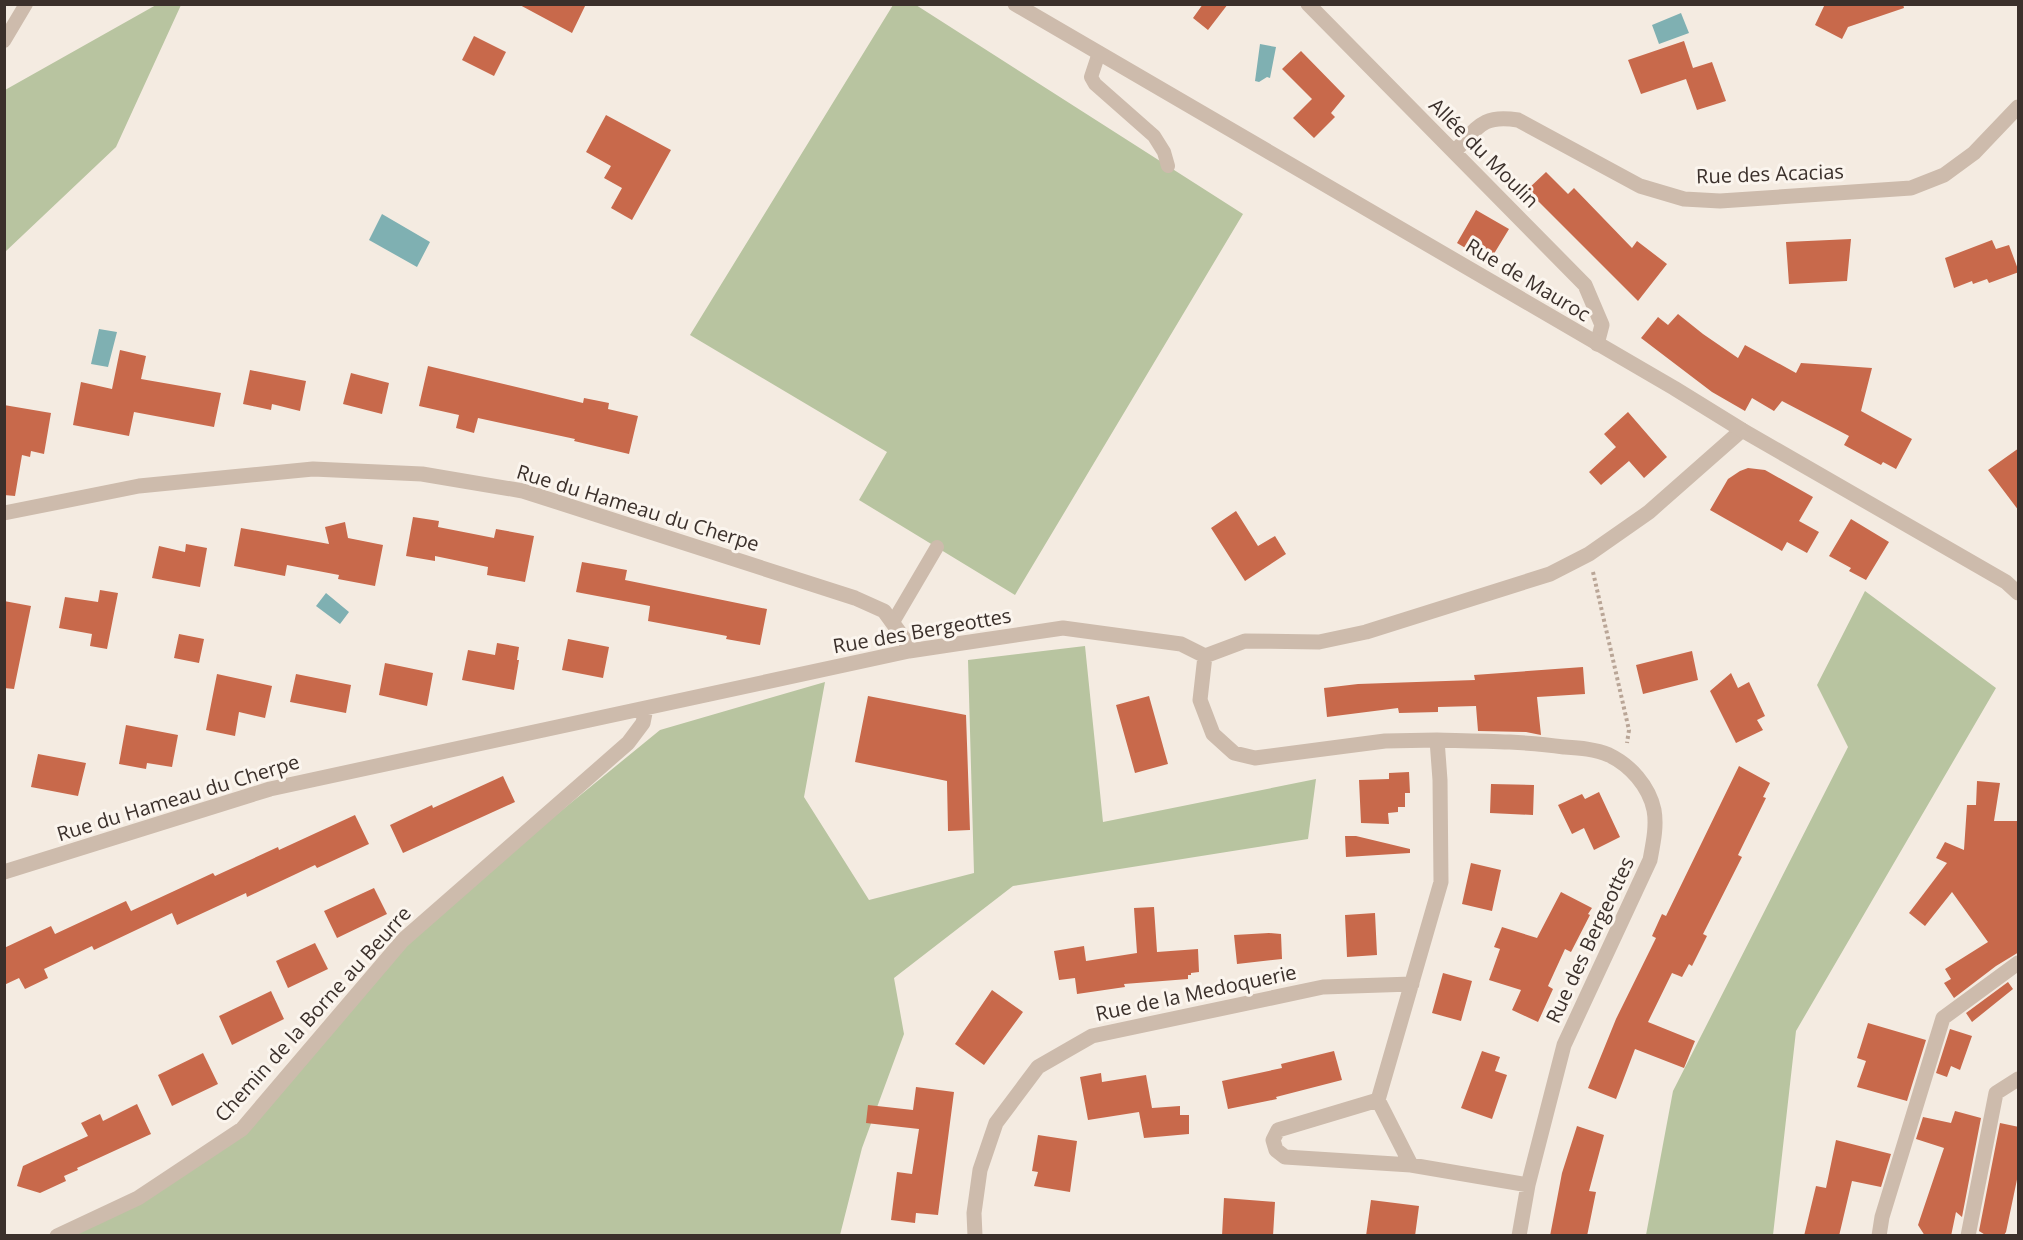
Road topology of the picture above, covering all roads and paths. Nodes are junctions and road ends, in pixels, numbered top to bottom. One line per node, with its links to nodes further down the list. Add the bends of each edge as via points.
1 (26, 4): 4 (lane)
2 (1015, 4): 5 (street, Rue de Mauroc)
3 (1308, 4): 7 (street, Allée du Moulin)
4 (4, 41)
5 (1099, 53): 8 (lane, via 1091,77 1095,84 1154,136); 9 (street, Rue de Mauroc)
6 (2019, 107): 7 (street, Rue des Acacias, via 1974,153 1944,174 1911,188 1720,201 1684,199 1640,186 1518,120 1503,117 1484,121)
7 (1454, 152): 9 (street, Allée du Moulin, via 1585,285 1602,325)
8 (1168, 166)
9 (1597, 344): 10 (street, Rue de Mauroc)
10 (1742, 430): 13 (street, via 1649,512); 14 (street, Rue de Mauroc)
11 (4, 513): 15 (street, Rue du Hameau du Cherpe, via 139,486 302,471 422,474 523,491 855,598 884,611)
12 (937, 547): 15 (lane)
13 (1589, 554): 17 (street, via 1550,574 1366,632 1320,642 1245,641); 20 (path, via 1629,730)
14 (2019, 593)
15 (893, 622): 16 (street, Rue du Hameau du Cherpe)
16 (909, 651): 17 (street, Rue des Bergeottes, via 1063,628 1181,644); 18 (street, Rue des Bergeottes)
17 (1205, 656): 19 (street, Rue des Bergeottes, via 1200,700 1213,734 1234,753 1255,759 1385,741)
18 (646, 708): 21 (street, Rue du Hameau du Cherpe, via 270,789); 28 (street, Chemin de la Borne au Beurre, via 643,723 628,743 403,940 242,1129 138,1197)
19 (1437, 740): 20 (street, Rue des Bergeottes, via 1537,743 1592,750); 23 (street, via 1441,882)
20 (1624, 764): 27 (street, Rue des Bergeottes, via 1643,783 1654,810 1650,860 1564,1045)
21 (4, 872)
22 (2019, 963): 31 (street, via 1943,1018)
23 (1412, 984): 25 (street); 29 (street, Rue de la Medoquerie, via 1323,987 1092,1036 1074,1046 1038,1067 996,1123 980,1170)
24 (2019, 1079): 32 (street, via 1996,1093)
25 (1378, 1100): 26 (street); 26 (street, via 1278,1130 1272,1140 1276,1150 1285,1157)
26 (1411, 1165): 27 (street)
27 (1527, 1185): 30 (street, Rue des Bergeottes)
28 (57, 1236)
29 (975, 1236)
30 (1519, 1236)
31 (1879, 1236)
32 (1968, 1236)

